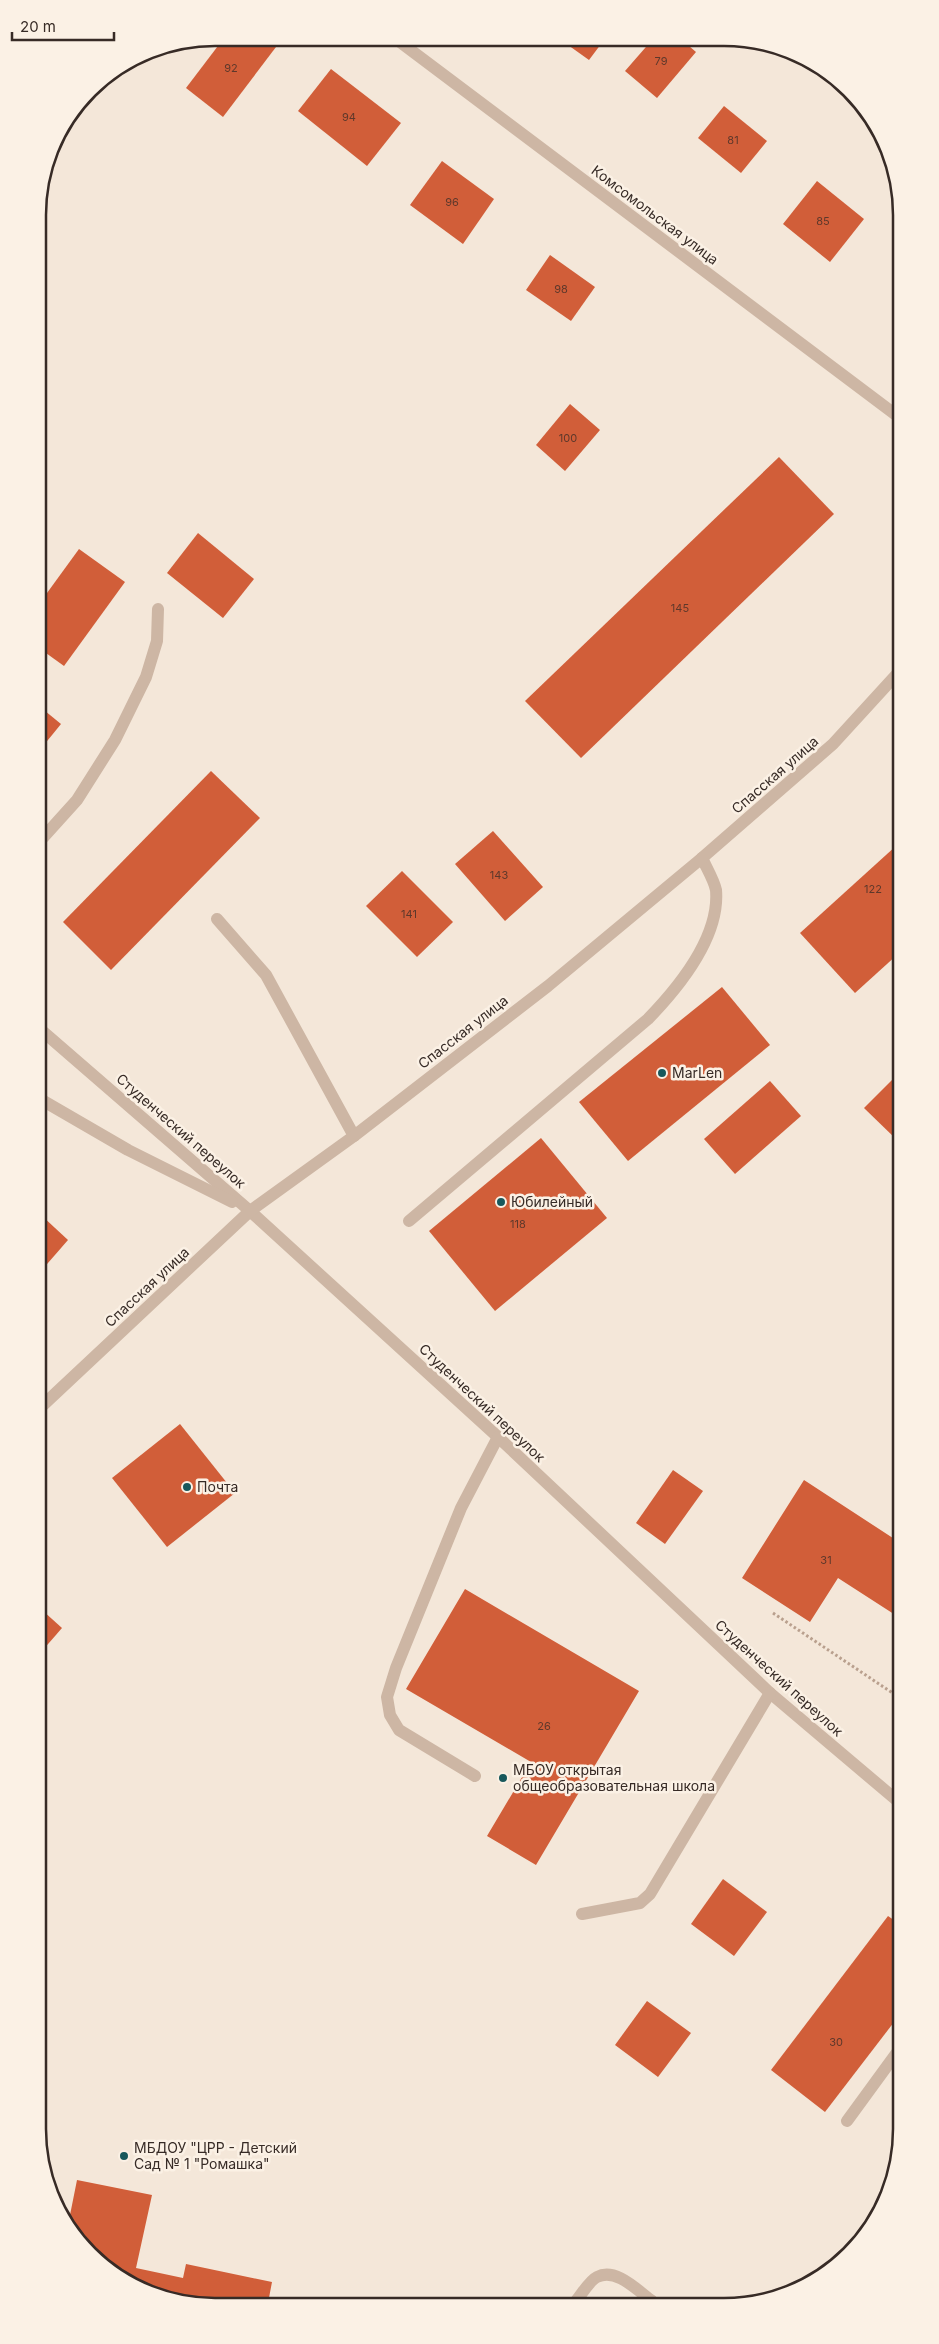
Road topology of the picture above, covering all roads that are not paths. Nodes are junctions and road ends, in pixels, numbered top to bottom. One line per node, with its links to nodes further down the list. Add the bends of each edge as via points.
1 (406, 47): 2 (street, Комсомольская улица)
2 (893, 413)
3 (158, 609): 5 (street, via 157,641 146,676 115,740 77,800)
4 (893, 679): 6 (street, Спасская улица, via 833,744)
5 (47, 834)
6 (702, 858): 10 (street, Спасская улица, via 548,986); 12 (street, via 716,888 714,908 698,957 673,994 648,1020)
7 (217, 919): 10 (street, via 266,975)
8 (47, 1035): 11 (street, Студенческий переулок)
9 (47, 1104): 11 (street, via 128,1150)
10 (354, 1136): 11 (street, Спасская улица)
11 (250, 1211): 13 (street, Спасская улица); 14 (street, Студенческий переулок)
12 (409, 1221)
13 (46, 1402)
14 (498, 1437): 15 (street, Студенческий переулок); 16 (street, via 461,1508 387,1697 390,1715 399,1730)
15 (770, 1693): 17 (street, Студенческий переулок); 18 (street, via 650,1894 640,1904)
16 (475, 1776)
17 (892, 1796)
18 (582, 1914)
19 (892, 2060): 20 (street)
20 (847, 2120)
21 (578, 2298): 22 (street, via 595,2278 604,2275 618,2276)
22 (648, 2298)

